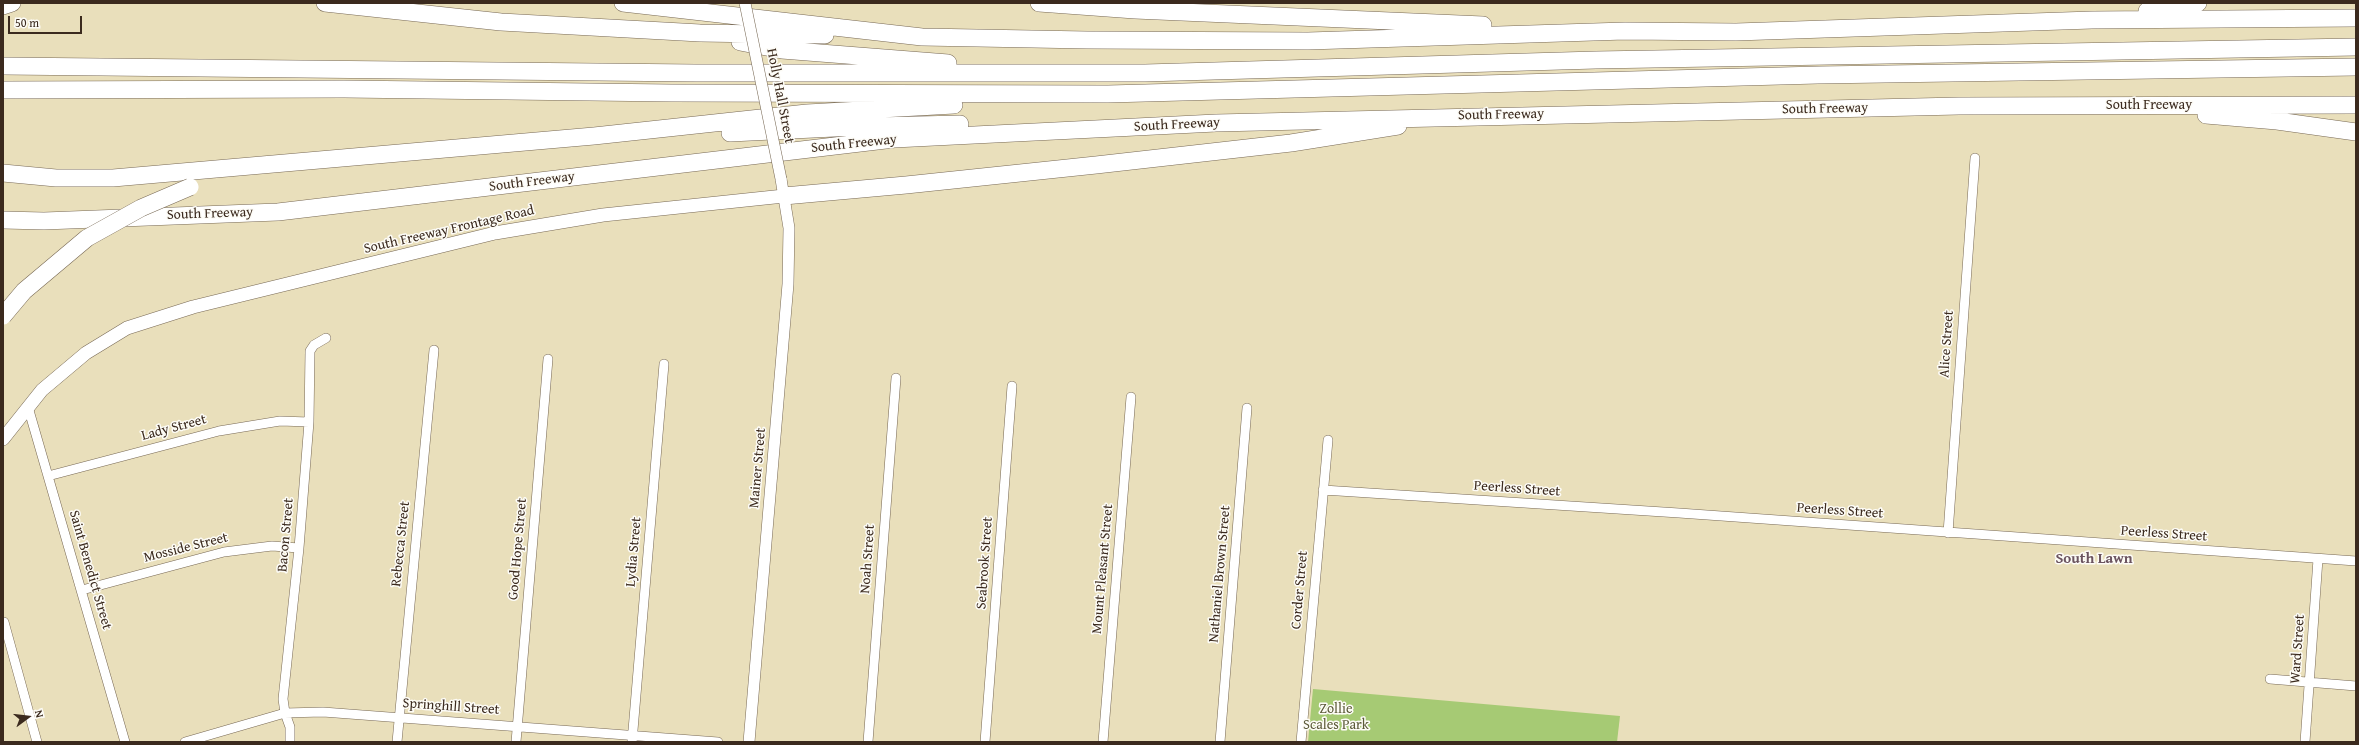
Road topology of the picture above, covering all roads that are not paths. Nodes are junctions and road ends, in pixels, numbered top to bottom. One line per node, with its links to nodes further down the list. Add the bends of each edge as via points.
1 (12, 3): 7 (highway)
2 (325, 3): 11 (highway, via 501,22)
3 (623, 3): 12 (highway)
4 (746, 3): 28 (street, Holly Hall Street, bridge)
5 (1039, 3): 10 (highway, via 1136,10)
6 (2198, 3): 9 (highway)
7 (3, 6)
8 (2356, 18): 9 (highway)
9 (2092, 20): 10 (highway, via 1736,32)
10 (1625, 31): 12 (highway, via 1308,41)
11 (700, 33): 12 (highway); 16 (highway, via 782,50 819,54 981,66 1114,65)
12 (922, 37)
13 (2356, 46): 16 (highway, via 1604,60)
14 (3, 66): 16 (highway, via 696,73)
15 (2356, 68): 18 (highway, via 1818,75)
16 (1145, 73)
17 (3, 90): 18 (highway, via 352,89)
18 (999, 95): 24 (highway, via 955,105 807,113)
19 (2356, 105): 20 (highway, South Freeway)
20 (2094, 106): 21 (highway, South Freeway, via 1959,106); 23 (highway, via 2277,121)
21 (1467, 116): 22 (highway, South Freeway); 28 (highway, via 1291,143 906,186)
22 (1122, 127): 24 (highway, via 988,124); 29 (highway, South Freeway, via 894,139 278,212 44,221)
23 (2356, 132)
24 (594, 136): 27 (highway, via 235,168)
25 (1975, 158): 45 (street, Alice Street)
26 (3, 173): 27 (highway, via 80,179)
27 (187, 180): 30 (highway, bridge, via 88,238 24,291)
28 (783, 188): 38 (main road, South Freeway Frontage Road, via 495,233 193,307 127,328 86,353 60,373); 65 (street, Mainer Street, via 789,228 788,284)
29 (3, 220)
30 (3, 316)
31 (326, 338): 40 (street, Bacon Street, via 314,345 310,351)
32 (434, 350): 55 (street, Rebecca Street)
33 (548, 359): 56 (street, Good Hope Street)
34 (664, 364): 57 (street, Lydia Street)
35 (896, 378): 66 (street, Noah Street)
36 (1012, 386): 67 (street, Seabrook Street)
37 (1131, 397): 68 (street, Mount Pleasant Street)
38 (28, 407): 41 (main road, South Freeway Frontage Road); 43 (street, Saint Benedict Street)
39 (1247, 408): 69 (street, Nathaniel Brown Street)
40 (310, 422): 43 (street, Lady Street, via 280,421 227,429); 46 (street, Bacon Street)
41 (3, 439)
42 (1328, 440): 44 (street, Corder Street)
43 (48, 476): 49 (street, Saint Benedict Street)
44 (1323, 490): 45 (street, Peerless Street); 70 (street, Corder Street)
45 (1948, 533): 47 (street, Peerless Street)
46 (300, 548): 49 (street, Mosside Street, via 272,546 224,552); 54 (street, Bacon Street, via 283,698)
47 (2318, 559): 48 (street, Peerless Street); 52 (street, Ward Street)
48 (2356, 562)
49 (82, 590): 59 (street, Saint Benedict Street)
50 (4, 622): 58 (street)
51 (2270, 678): 52 (street)
52 (2309, 683): 53 (street); 71 (street, Ward Street)
53 (2356, 686)
54 (285, 714): 55 (street, Springhill Street, via 324,712); 60 (street, Springhill Street); 61 (street, Bacon Street, via 290,727)
55 (398, 717): 56 (street, Springhill Street); 62 (street, Rebecca Street)
56 (517, 726): 57 (street, Springhill Street); 63 (street, Good Hope Street)
57 (632, 739): 64 (street, Springhill Street)
58 (37, 742)
59 (125, 742)
60 (185, 742)
61 (290, 742)
62 (396, 742)
63 (516, 742)
64 (718, 742)
65 (749, 742)
66 (868, 742)
67 (985, 742)
68 (1103, 742)
69 (1220, 742)
70 (1300, 742)
71 (2305, 742)

